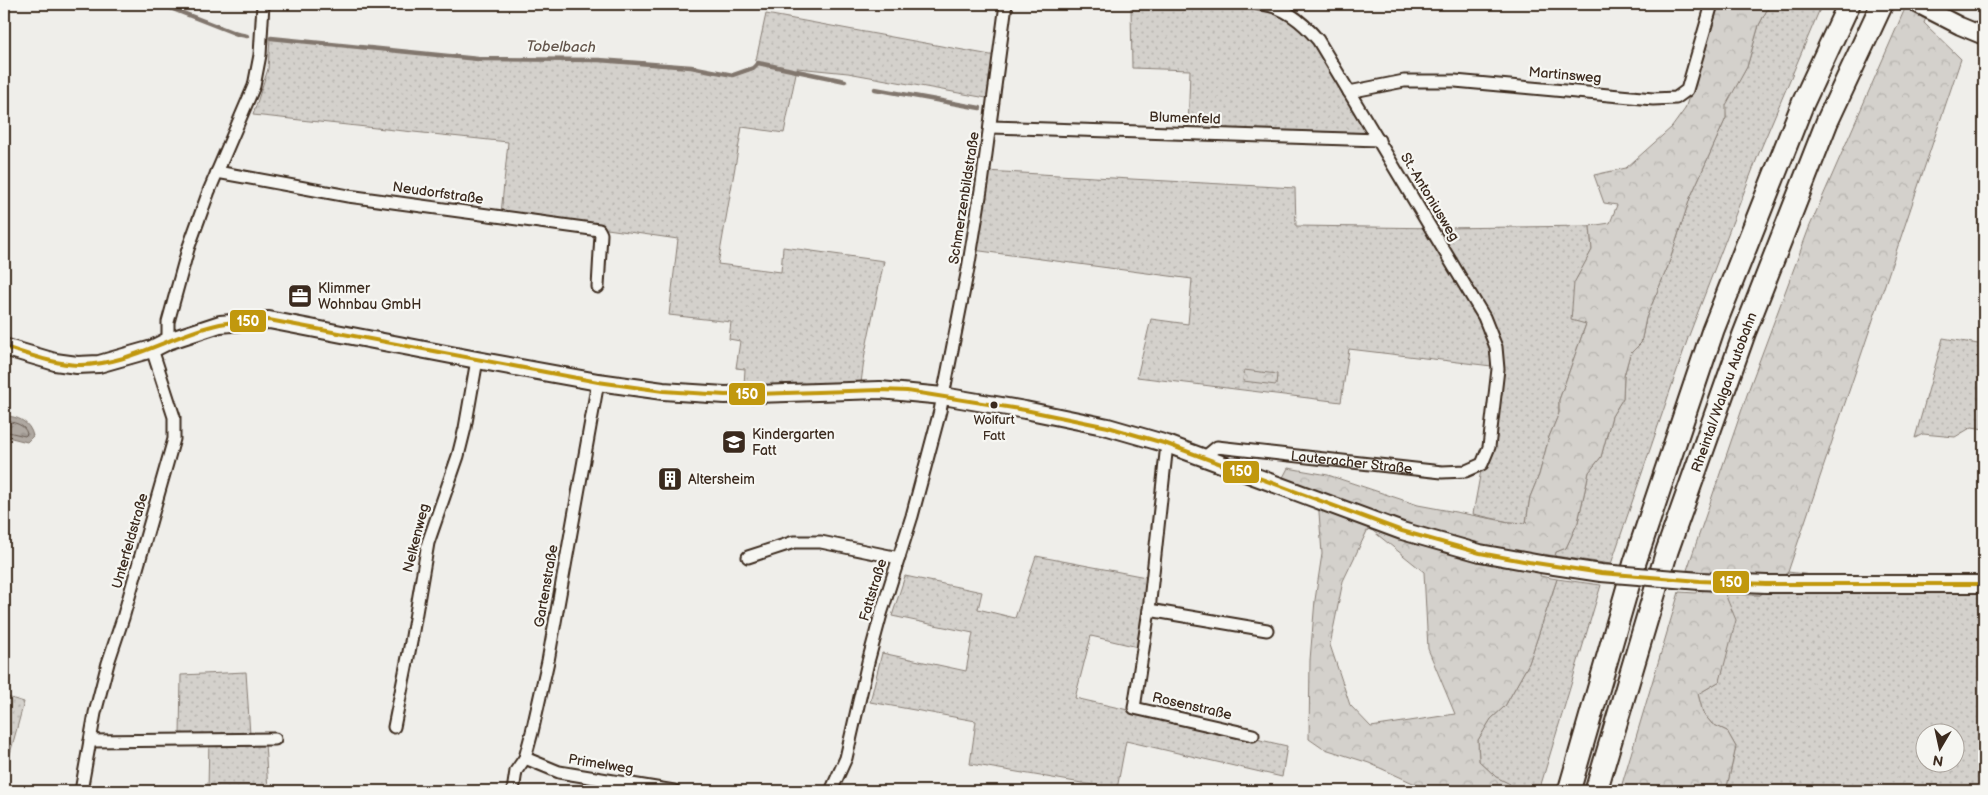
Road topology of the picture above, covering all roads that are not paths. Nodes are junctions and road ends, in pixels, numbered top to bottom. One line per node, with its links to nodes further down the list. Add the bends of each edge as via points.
1 (263, 4): 12 (street, via 260,55 254,86)
2 (1006, 4): 10 (street, Schmerzenbildstraße)
3 (1259, 4): 9 (street, St.-Antoniusweg, via 1286,11 1310,30)
4 (1712, 4): 9 (street, Martinsweg, via 1687,90 1676,98 1653,99 1455,80 1404,81)
5 (1849, 4): 37 (highway, Rheintal/Walgau Autobahn, via 1803,103 1712,330 1635,562)
6 (1882, 4): 38 (highway, Rheintal/Walgau Autobahn, via 1827,122 1744,334 1667,551)
7 (1923, 7): 8 (street)
8 (1984, 36)
9 (1349, 92): 11 (street, St.-Antoniusweg)
10 (991, 127): 11 (street, Blumenfeld); 19 (street, Schmerzenbildstraße)
11 (1379, 140): 21 (street, St.-Antoniusweg, via 1480,309 1496,347 1498,369)
12 (217, 172): 13 (street, Neudorfstraße, via 348,196 599,230); 14 (street, via 188,249 168,322)
13 (598, 287)
14 (168, 341): 16 (street); 17 (street, via 220,324 269,320)
15 (4, 347): 16 (street, via 76,365 99,364)
16 (152, 349): 31 (street, Unterfeldstraße, via 174,417 174,439 108,663)
17 (478, 360): 18 (street); 28 (street, Nelkenweg, via 458,456 428,543)
18 (598, 382): 19 (street, via 725,395 880,390); 32 (street, Gartenstraße, via 548,661)
19 (943, 396): 20 (street, via 1108,427); 24 (street, Fattstraße, via 923,481)
20 (1167, 444): 22 (street); 26 (street, Rosenstraße)
21 (1489, 447): 22 (street, Lauteracher Straße, via 1482,464 1466,471 1442,472 1218,447)
22 (1205, 457): 25 (street, bridge, via 1402,531 1480,553 1601,574 1775,584)
23 (748, 557): 24 (street, via 794,542 821,542)
24 (899, 558): 36 (street, Fattstraße, via 868,662 846,758)
25 (1984, 584)
26 (1149, 610): 27 (street); 29 (street, Rosenstraße, via 1134,708)
27 (1267, 630)
28 (394, 727)
29 (1253, 735)
30 (275, 739): 31 (street)
31 (90, 741): 33 (street, Unterfeldstraße)
32 (525, 758): 34 (street, Gartenstraße, via 516,771); 35 (street, Primelweg, via 559,772)
33 (81, 791)
34 (512, 791)
35 (674, 791)
36 (831, 791)
37 (1569, 791)
38 (1596, 791)

